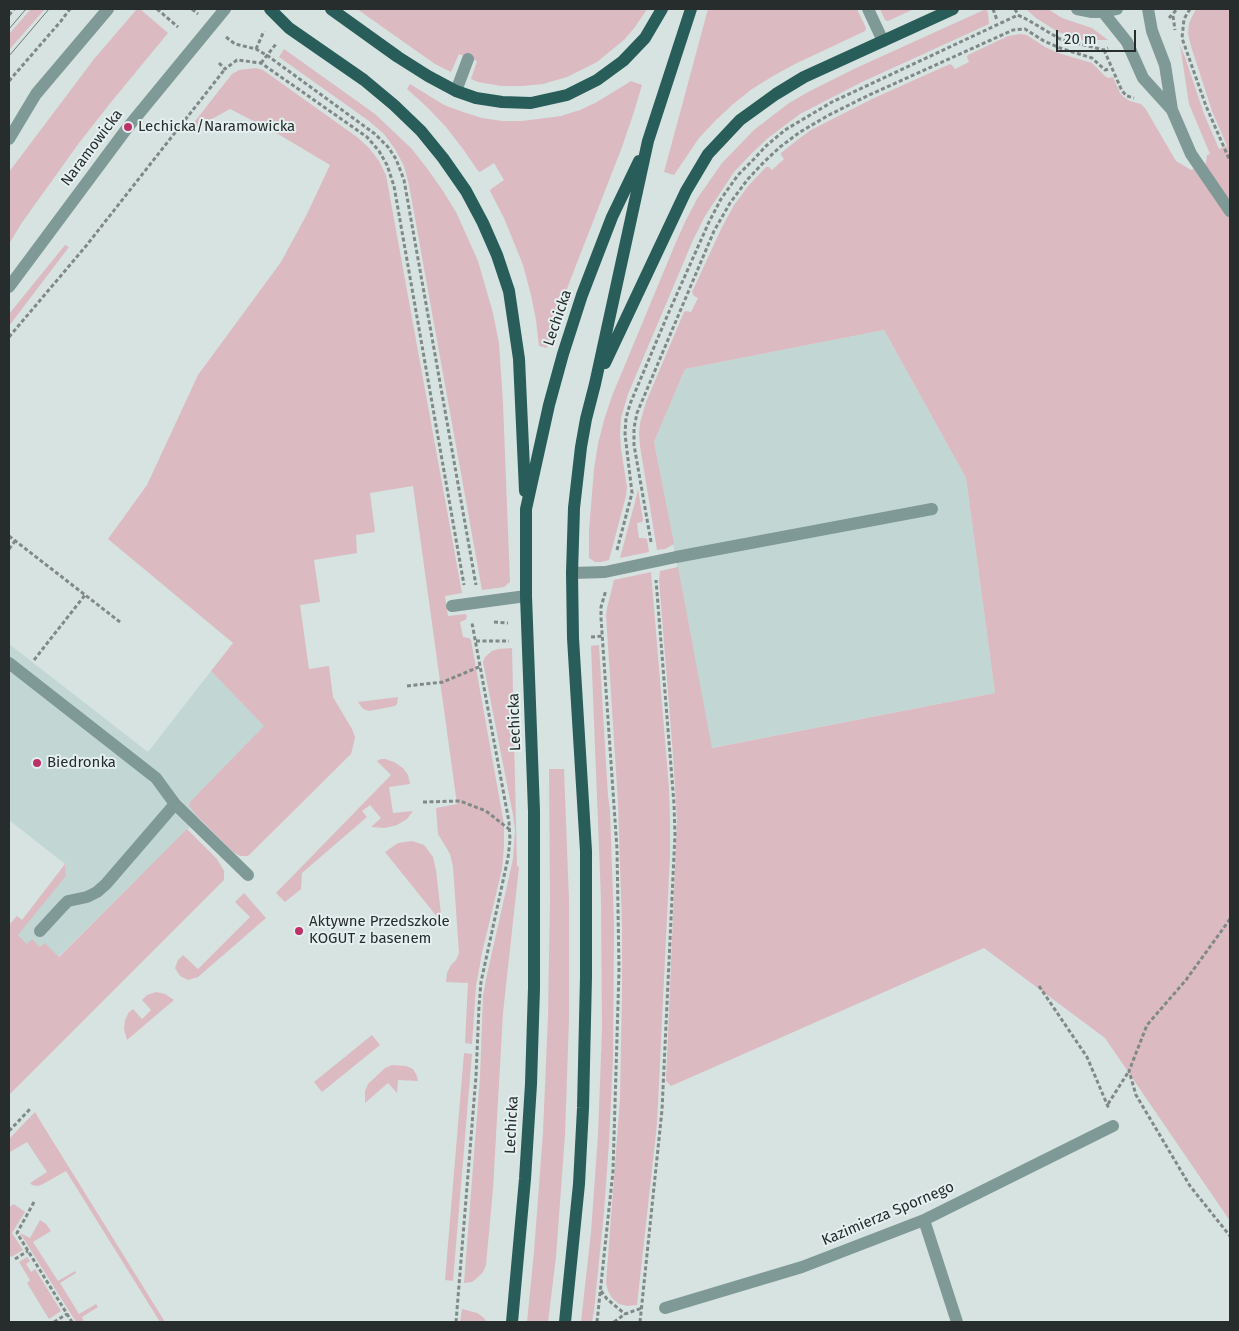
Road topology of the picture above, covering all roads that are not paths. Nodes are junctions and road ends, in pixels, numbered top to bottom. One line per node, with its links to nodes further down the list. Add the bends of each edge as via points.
1 (108, 9): 17 (street, via 36,94)
2 (224, 9): 20 (street, Naramowicka, via 128,127)
3 (270, 9): 22 (main road, via 289,28 394,104 443,158 483,222 509,290 519,359)
4 (331, 9): 15 (main road, via 398,57)
5 (662, 9): 15 (main road, via 645,38 623,61 597,80 567,95 531,103 502,102)
6 (691, 9): 18 (main road, Lechicka)
7 (868, 9): 13 (street)
8 (953, 9): 13 (main road)
9 (1077, 9): 12 (street)
10 (1117, 9): 12 (street)
11 (1148, 9): 16 (street, via 1152,31 1165,65)
12 (1103, 12): 16 (street, via 1126,42 1143,78)
13 (883, 41): 21 (main road, via 804,77 776,94 740,120 708,154 686,191)
14 (468, 59): 15 (street)
15 (456, 91)
16 (1172, 110): 19 (street, via 1191,154)
17 (9, 139)
18 (648, 141): 21 (main road, Lechicka); 22 (main road, Lechicka, via 612,216 582,295 549,405)
19 (1230, 211)
20 (9, 287)
21 (595, 384): 24 (main road, Lechicka, via 581,446 574,508)
22 (526, 509): 25 (main road, Lechicka)
23 (932, 509): 24 (street, via 611,571)
24 (572, 573): 35 (main road, Lechicka, via 586,851 586,977 579,1174)
25 (526, 596): 26 (street); 34 (main road, Lechicka, via 534,811 534,988 525,1179)
26 (452, 606)
27 (9, 663): 28 (street, via 156,778)
28 (175, 804): 29 (street); 30 (street, via 106,884 87,897 68,902)
29 (248, 875)
30 (40, 931)
31 (1113, 1126): 32 (street, Kazimierza Spornego)
32 (924, 1220): 33 (street, Kazimierza Spornego, via 802,1267); 36 (street)
33 (665, 1308)
34 (512, 1322)
35 (565, 1322)
36 (958, 1322)

